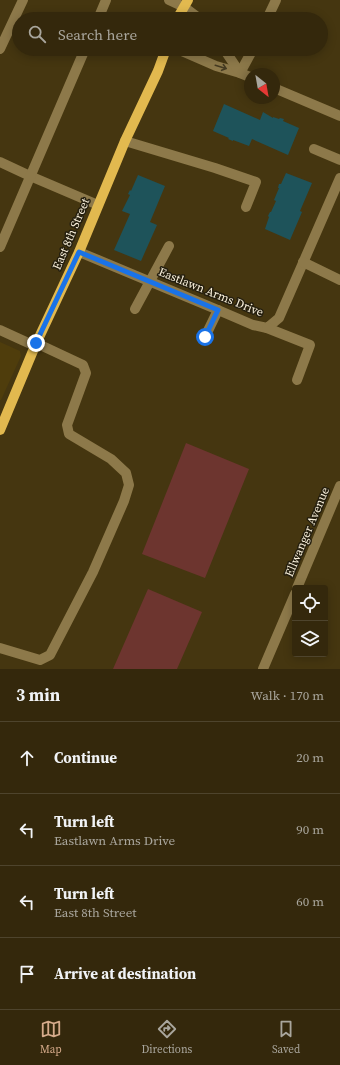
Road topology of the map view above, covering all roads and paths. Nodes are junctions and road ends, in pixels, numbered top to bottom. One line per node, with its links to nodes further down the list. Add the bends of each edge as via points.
1 (23, 0): 6 (street)
2 (106, 0): 7 (street)
3 (169, 0): 5 (street)
4 (276, 0): 10 (street)
5 (186, 3): 8 (main road); 9 (street)
6 (17, 12)
7 (101, 12)
8 (181, 12)
9 (194, 12)
10 (270, 12)
11 (12, 23): 12 (street)
12 (0, 49)
13 (82, 56): 26 (street)
14 (164, 56): 22 (main road, East 8th Street)
15 (193, 56): 18 (street, one-way to 18)
16 (229, 56): 18 (street)
17 (249, 56): 18 (street)
18 (240, 73): 19 (street)
19 (244, 75)
20 (280, 91): 21 (street)
21 (340, 116)
22 (125, 141): 29 (main road, East 8th Street); 30 (street, via 256,182)
23 (314, 149): 24 (street)
24 (340, 160)
25 (0, 162): 26 (street)
26 (30, 176): 29 (street); 32 (street)
27 (340, 178): 28 (street, Eastlawn Arms Drive)
28 (336, 199): 34 (street, Eastlawn Arms Drive)
29 (98, 205): 33 (main road, East 8th Street)
30 (246, 207)
31 (169, 246): 36 (street)
32 (0, 247)
33 (79, 252): 36 (street, Eastlawn Arms Drive); 42 (main road, East 8th Street)
34 (303, 262): 35 (street); 39 (street, Eastlawn Arms Drive, via 279,318)
35 (340, 280)
36 (150, 282): 37 (street); 38 (street, Eastlawn Arms Drive)
37 (135, 309)
38 (218, 310): 39 (street, Eastlawn Arms Drive, via 253,325); 41 (street)
39 (267, 328): 43 (street, via 310,345)
40 (0, 330): 42 (street)
41 (205, 337)
42 (36, 345): 44 (main road, East 8th Street); 48 (street, via 83,365 86,373 67,425 69,434 111,458 126,473 129,485 93,572 50,655 40,660)
43 (297, 380)
44 (0, 430)
45 (340, 486): 46 (street, Ellwanger Avenue)
46 (298, 585)
47 (292, 601): 49 (street, Ellwanger Avenue)
48 (0, 648)
49 (264, 669)

